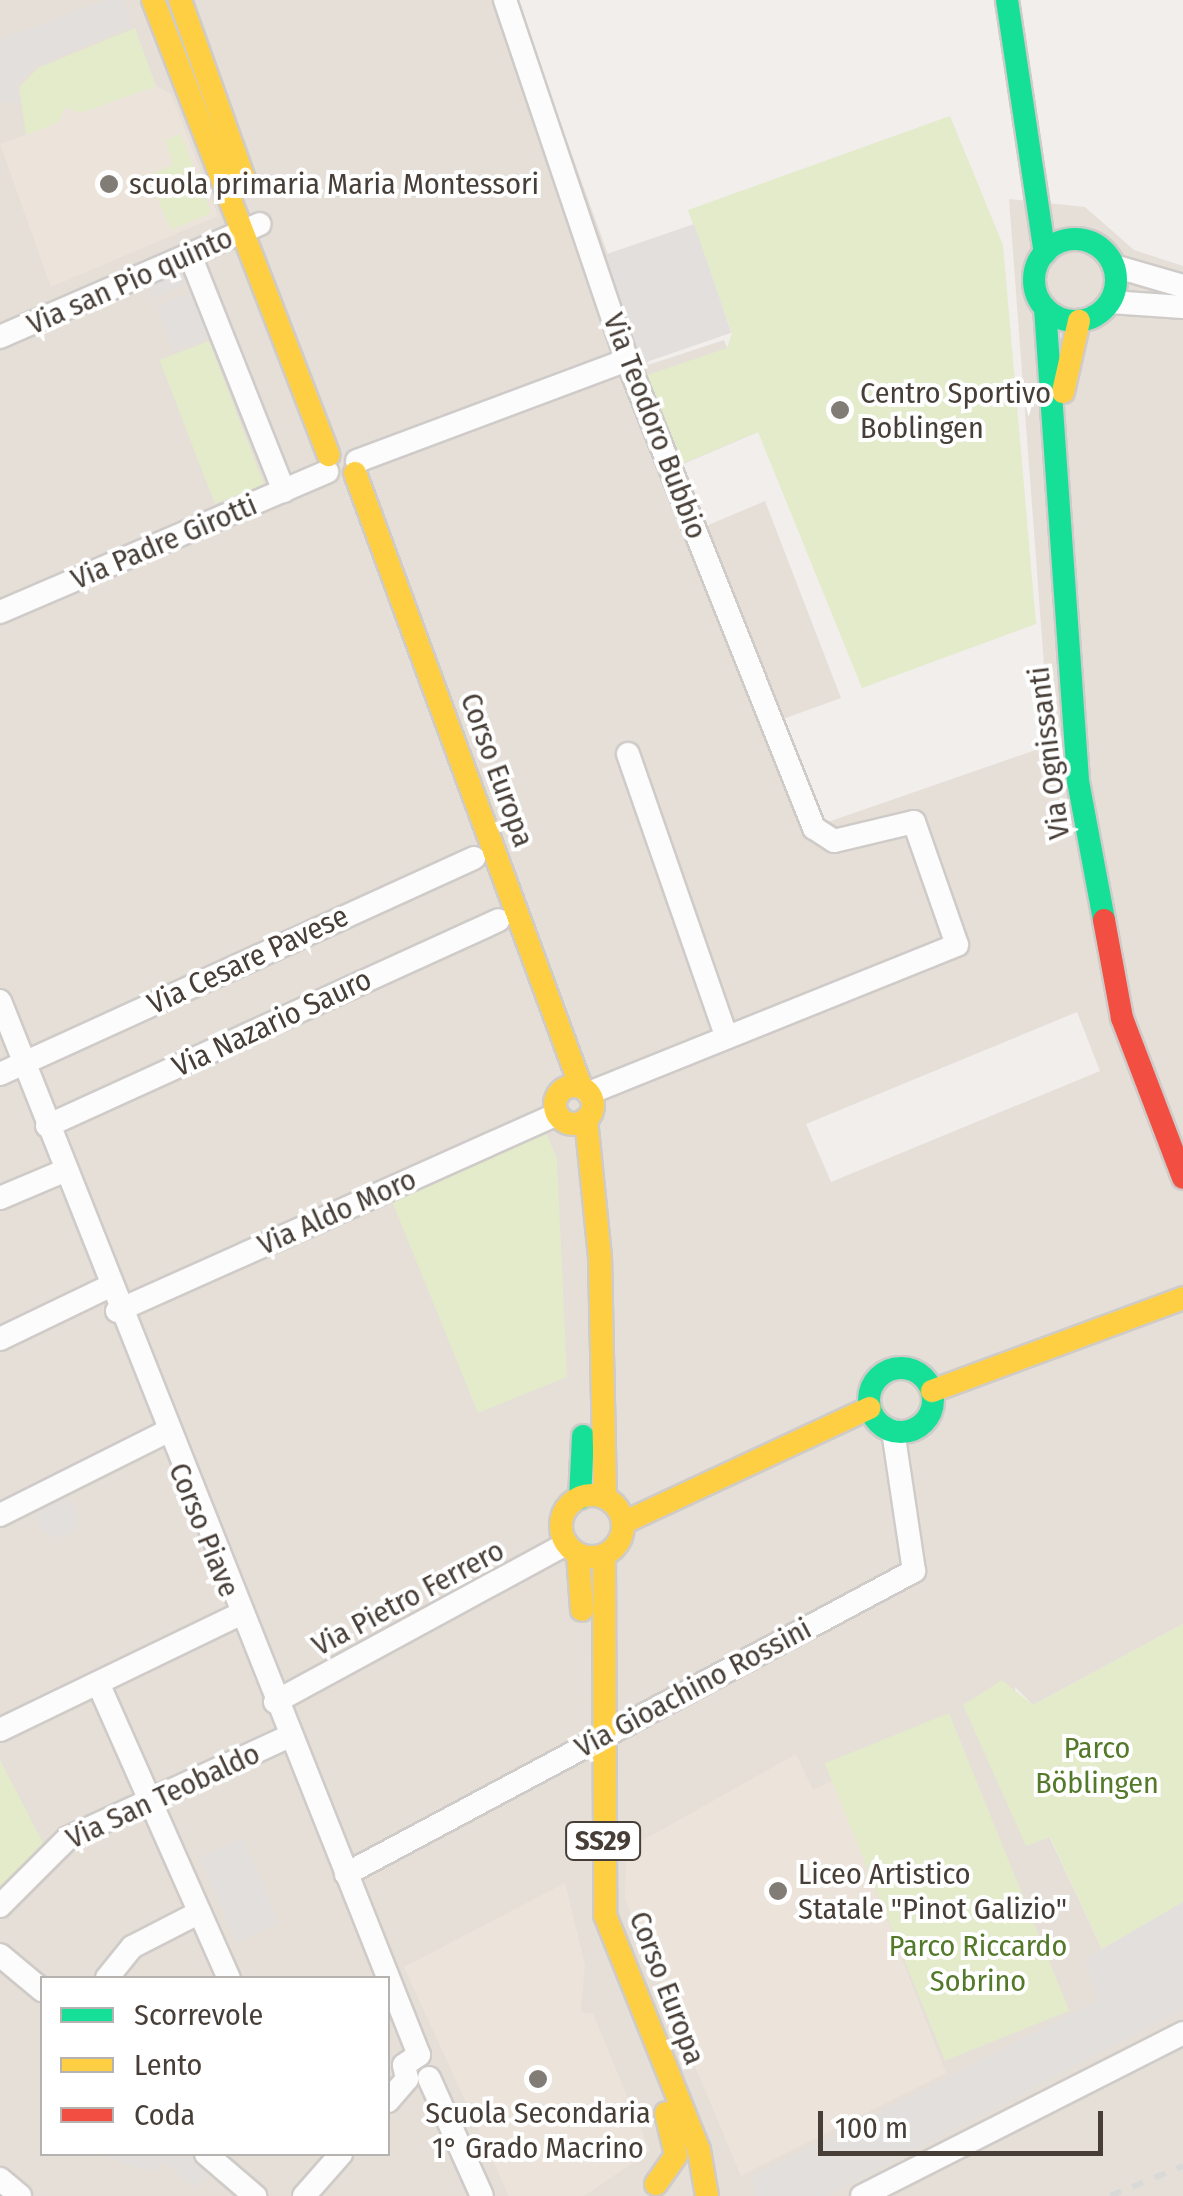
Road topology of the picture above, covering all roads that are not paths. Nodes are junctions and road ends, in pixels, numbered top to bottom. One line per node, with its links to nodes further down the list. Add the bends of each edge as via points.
1 (153, 0): 6 (main road, Corso Europa)
2 (180, 0): 6 (main road, Corso Europa)
3 (505, 0): 17 (street, Via Teodoro Bubbio)
4 (1006, 0): 5 (main road)
5 (1030, 138): 7 (main road); 8 (main road)
6 (250, 228): 9 (street, Via san Pio quinto); 18 (main road, Corso Europa)
7 (1070, 239): 8 (main road); 10 (main road, via 1096,245)
8 (1045, 253): 14 (main road, via 1035,286)
9 (190, 255): 16 (street, Via san Pio quinto); 19 (street)
10 (1114, 266): 11 (street); 12 (main road)
11 (1183, 286)
12 (1110, 302): 13 (street); 15 (main road)
13 (1183, 307)
14 (1045, 308): 15 (main road); 33 (main road, Via Ognissanti, via 1078,781 1122,1018)
15 (1079, 321): 30 (main road, Via Ognissanti, via 1061,369 1099,821 1127,981 1152,1070)
16 (0, 338)
17 (628, 360): 18 (street, Via Padre Girotti); 22 (street, Via Teodoro Bubbio, via 814,828)
18 (342, 465): 19 (street, Via Padre Girotti); 23 (main road, Corso Europa); 29 (main road, Corso Europa)
19 (284, 491): 20 (street, Via Padre Girotti)
20 (0, 612)
21 (628, 754): 26 (street)
22 (828, 840): 26 (street, Via Aldo Moro, via 914,822 957,945)
23 (474, 858): 24 (main road, Corso Europa); 27 (street, Via Cesare Pavese)
24 (498, 920): 29 (main road, Corso Europa); 31 (street, Via Nazario Sauro)
25 (0, 1001): 27 (street, Corso Piave)
26 (726, 1036): 29 (street, Via Aldo Moro)
27 (23, 1064): 28 (street, Via Cesare Pavese); 31 (street, Corso Piave)
28 (0, 1074)
29 (573, 1104): 38 (street, Via Aldo Moro); 46 (main road, Corso Europa, via 600,1257); 47 (main road, Corso Europa, via 583,1258)
30 (1181, 1124)
31 (47, 1126): 32 (street, Corso Piave)
32 (64, 1171): 34 (street); 35 (street, Corso Piave)
33 (1183, 1178)
34 (0, 1198)
35 (108, 1287): 38 (street, Corso Piave); 41 (street)
36 (1183, 1298): 39 (main road)
37 (1183, 1310): 40 (main road)
38 (117, 1311): 45 (street, Corso Piave)
39 (1128, 1318): 40 (main road); 42 (main road)
40 (1183, 1326)
41 (0, 1339)
42 (932, 1391): 43 (main road, via 917,1372 892,1368 873,1384); 44 (main road, via 924,1422)
43 (870, 1408): 44 (main road); 49 (main road)
44 (893, 1431): 57 (street, Via Gioachino Rossini, via 914,1570)
45 (164, 1433): 48 (street); 52 (street, Corso Piave)
46 (605, 1497): 47 (main road); 49 (main road)
47 (580, 1498): 50 (main road, via 563,1514)
48 (0, 1515)
49 (623, 1523): 51 (main road, SS29)
50 (572, 1549): 51 (main road); 54 (street, Via Pietro Ferrero); 57 (main road, Corso Europa)
51 (604, 1555): 57 (main road, Corso Europa / SS29)
52 (238, 1615): 53 (street); 54 (street, Corso Piave)
53 (98, 1683): 55 (street); 58 (street)
54 (274, 1699): 56 (street, Corso Piave)
55 (0, 1730)
56 (290, 1736): 58 (street, Via San Teobaldo); 59 (street, Corso Piave)
57 (593, 1742): 59 (street, Via Gioachino Rossini); 75 (main road, Corso Europa, via 593,1920 668,2119 676,2154); 82 (main road, Corso Europa / SS29, via 605,1915 699,2150)
58 (152, 1800): 60 (street, Via San Teobaldo, via 55,1846); 61 (street)
59 (346, 1874): 65 (street, Corso Piave)
60 (0, 1906)
61 (200, 1912): 63 (street, via 132,1947); 64 (street)
62 (0, 1955): 67 (street)
63 (109, 1976)
64 (229, 1976)
65 (387, 1976)
66 (390, 1983): 69 (street, Corso Piave, via 419,2055 430,2061)
67 (40, 1988)
68 (1183, 2033): 71 (street)
69 (418, 2078): 70 (street); 79 (street)
70 (390, 2099)
71 (1035, 2110): 83 (street); 84 (street)
72 (208, 2156): 77 (street)
73 (339, 2156): 78 (street)
74 (0, 2179): 76 (street)
75 (656, 2184): 80 (main road); 81 (main road)
76 (20, 2196)
77 (255, 2196)
78 (304, 2196)
79 (482, 2196)
80 (630, 2196)
81 (694, 2196)
82 (707, 2196)
83 (862, 2196)
84 (890, 2196)

